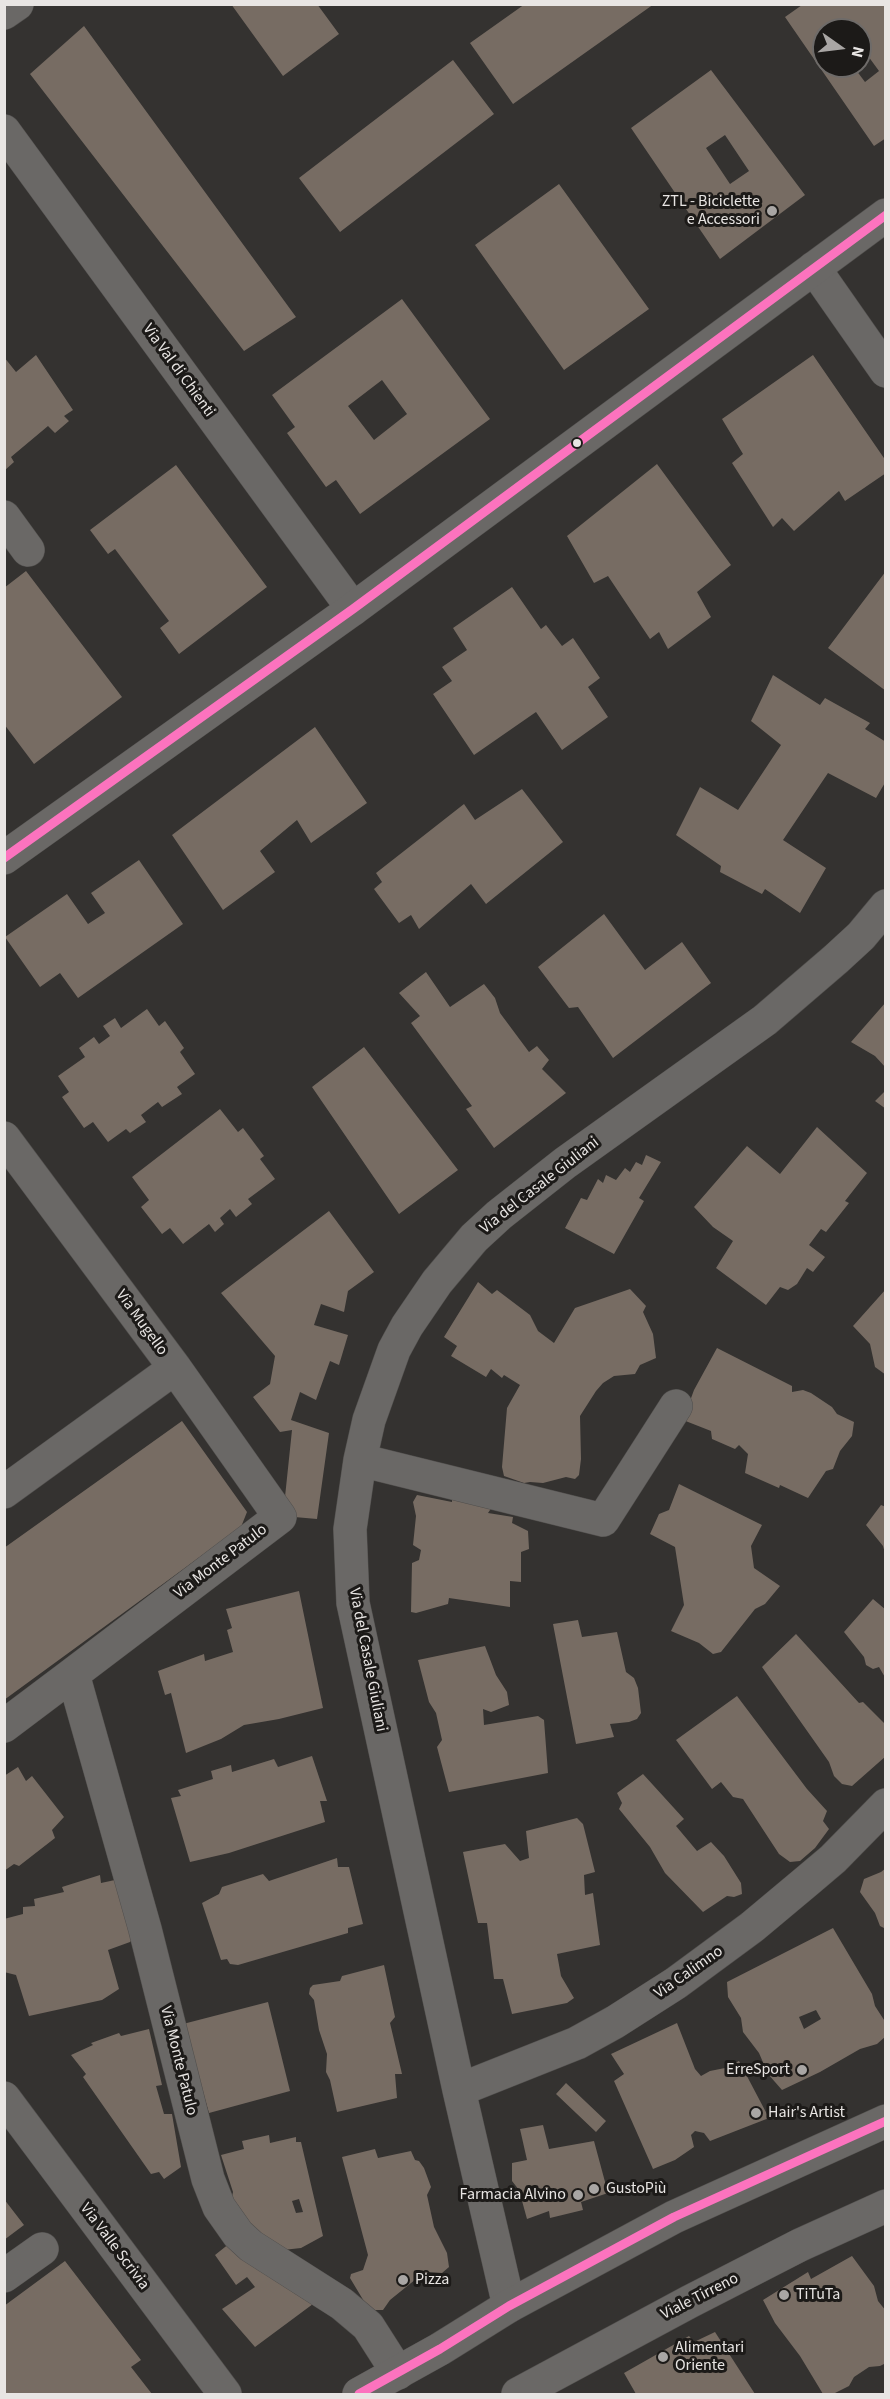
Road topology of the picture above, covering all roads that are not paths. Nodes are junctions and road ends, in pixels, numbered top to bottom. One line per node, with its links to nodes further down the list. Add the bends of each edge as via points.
1 (17, 4): 2 (street)
2 (4, 14)
3 (4, 131): 9 (street, Via Val di Chienti)
4 (885, 215): 5 (street)
5 (814, 268): 6 (street); 9 (street)
6 (885, 371)
7 (4, 517): 8 (street)
8 (28, 550)
9 (353, 609): 10 (street)
10 (4, 858)
11 (885, 906): 15 (street, Via del Casale Giuliani, via 861,936 765,1020 565,1163 474,1238 419,1306 394,1350 369,1420)
12 (4, 1138): 13 (street, Via Mugello)
13 (175, 1368): 16 (street, Via Mugello); 17 (street, Via Monte Patulo, via 280,1517)
14 (676, 1406): 15 (street, via 603,1520)
15 (360, 1460): 20 (street, Via del Casale Giuliani, via 350,1529 353,1603)
16 (4, 1492)
17 (73, 1674): 18 (street, Via Monte Patulo); 27 (street, Via Monte Patulo, via 145,1929 208,2180 219,2207 251,2246 342,2304 368,2326)
18 (4, 1726)
19 (885, 1805): 20 (street, Via Calimno, via 807,1881 676,1983 577,2043)
20 (459, 2090): 26 (street, Via del Casale Giuliani)
21 (4, 2097): 28 (street, Via Valle Scrivia)
22 (885, 2121): 26 (street, via 674,2217)
23 (885, 2206): 30 (street, Viale Tirreno, via 800,2245)
24 (42, 2249): 25 (street)
25 (4, 2276)
26 (509, 2306): 27 (street)
27 (398, 2373): 29 (street)
28 (225, 2394)
29 (359, 2394)
30 (518, 2394)

